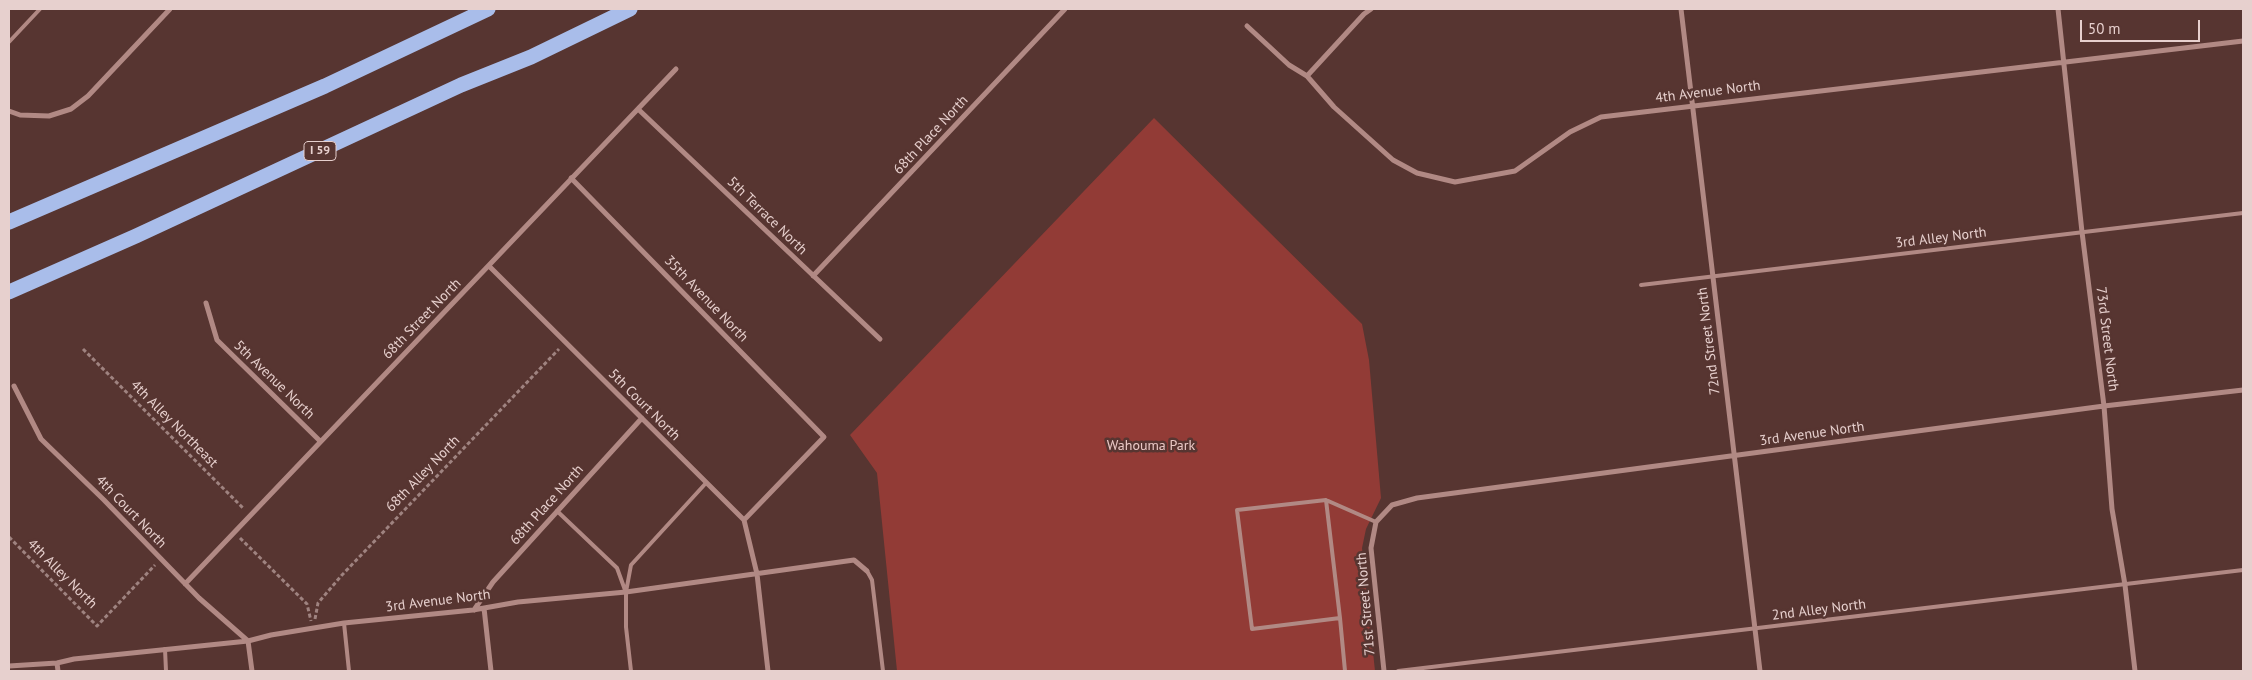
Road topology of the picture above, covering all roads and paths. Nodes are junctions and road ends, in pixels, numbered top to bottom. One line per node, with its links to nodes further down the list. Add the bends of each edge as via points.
1 (40, 9): 11 (lane)
2 (170, 9): 17 (street, via 71,110 49,116 20,115)
3 (488, 9): 20 (highway, via 325,86)
4 (630, 9): 26 (highway, I 59, via 531,57 461,85)
5 (1065, 9): 23 (street, 68th Place North)
6 (1371, 9): 14 (street)
7 (1681, 9): 15 (street, 72nd Street North)
8 (2058, 9): 12 (street, 73rd Street North)
9 (1247, 26): 14 (street, 4th Avenue North, via 1289,65)
10 (2243, 41): 12 (street, 4th Avenue North)
11 (9, 42)
12 (2065, 63): 15 (street, 4th Avenue North); 21 (street, 73rd Street North)
13 (676, 69): 16 (street, 68th Street North)
14 (1307, 76): 15 (street, 4th Avenue North, via 1334,107 1393,160 1417,173 1456,182 1515,171 1570,132 1600,117)
15 (1692, 105): 24 (street, 72nd Street North)
16 (638, 109): 18 (street, 68th Street North); 23 (street, 5th Terrace North)
17 (9, 111)
18 (571, 178): 22 (street, 68th Street North); 42 (street, 35th Avenue North, via 824,437)
19 (2243, 213): 21 (lane, 3rd Alley North)
20 (9, 222)
21 (2082, 232): 24 (lane, 3rd Alley North); 33 (street, 73rd Street North)
22 (489, 266): 29 (street, 5th Court North); 35 (street, 68th Street North)
23 (813, 276): 28 (street, 5th Terrace North)
24 (1713, 276): 25 (lane, 3rd Alley North); 36 (street, 72nd Street North)
25 (1641, 285)
26 (9, 292)
27 (206, 303): 35 (street, 5th Avenue North, via 217,340)
28 (880, 339)
29 (565, 343): 34 (street, 5th Court North); 58 (path, 68th Alley North, via 342,575 318,603)
30 (83, 349): 41 (path, 4th Alley Northeast)
31 (14, 386): 46 (street, 4th Court North, via 41,439)
32 (2243, 390): 33 (street, 3rd Avenue North)
33 (2104, 406): 36 (street, 3rd Avenue North); 51 (street, 73rd Street North, via 2112,509)
34 (642, 418): 37 (street, 5th Court North); 40 (street, 68th Place North)
35 (320, 441): 41 (street, 68th Street North)
36 (1734, 456): 39 (street, 3rd Avenue North, via 1417,498); 57 (street, 72nd Street North)
37 (706, 483): 42 (street, 5th Court North); 52 (lane, via 631,565)
38 (1326, 500): 43 (lane); 55 (lane); 55 (lane, via 1237,510 1252,629)
39 (1387, 509): 43 (street, 71st Street North)
40 (556, 511): 52 (lane, via 617,568); 54 (street, 68th Place North, via 493,582)
41 (249, 515): 44 (street, 68th Street North)
42 (744, 520): 49 (street)
43 (1376, 522): 72 (street, 71st Street North, via 1371,548)
44 (234, 532): 50 (street, 68th Street North); 58 (path, via 307,604)
45 (9, 537): 46 (path, 4th Alley North, via 97,626)
46 (161, 559): 50 (street, 4th Court North)
47 (2243, 570): 51 (lane, 2nd Alley North)
48 (867, 571): 49 (street, 3rd Avenue North, via 854,560); 70 (lane, via 872,580)
49 (757, 574): 52 (street, 3rd Avenue North); 69 (street)
50 (185, 584): 59 (street, 4th Court North)
51 (2125, 585): 57 (lane, 2nd Alley North); 75 (street, 73rd Street North)
52 (626, 592): 53 (street, 3rd Avenue North); 68 (lane)
53 (484, 608): 54 (street, 3rd Avenue North); 67 (street)
54 (473, 610): 56 (street, 3rd Avenue North)
55 (1340, 618): 71 (lane)
56 (344, 623): 58 (street, 3rd Avenue North); 66 (lane)
57 (1755, 629): 73 (lane, 2nd Alley North); 74 (street, 72nd Street North)
58 (313, 630): 59 (street, 3rd Avenue North)
59 (248, 641): 60 (street, 3rd Avenue North); 65 (street)
60 (165, 648): 61 (street, 3rd Avenue North, via 74,658); 64 (lane)
61 (57, 663): 62 (street, 3rd Avenue North); 63 (street)
62 (9, 666)
63 (58, 671)
64 (166, 671)
65 (252, 671)
66 (349, 671)
67 (491, 671)
68 (631, 671)
69 (768, 671)
70 (883, 671)
71 (1344, 671)
72 (1384, 671)
73 (1398, 671)
74 (1760, 671)
75 (2135, 671)

